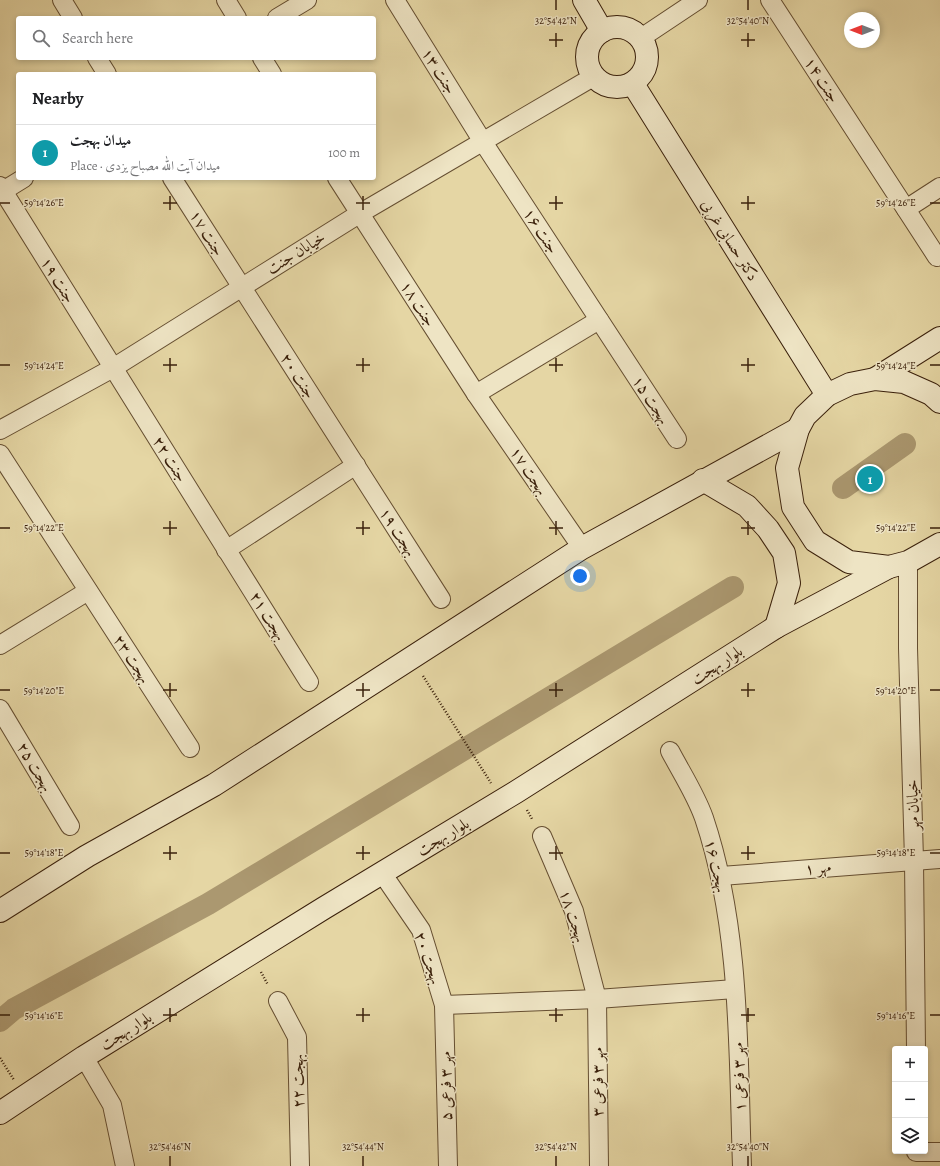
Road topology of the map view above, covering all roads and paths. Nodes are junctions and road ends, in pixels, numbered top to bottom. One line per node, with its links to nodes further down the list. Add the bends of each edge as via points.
1 (62, 0): 8 (street)
2 (226, 0): 9 (street)
3 (307, 0): 10 (street)
4 (395, 0): 19 (street, جنت ۱۳)
5 (584, 0): 11 (main road)
6 (698, 0): 12 (street)
7 (770, 0): 25 (street, جنت ۱۴)
8 (72, 16)
9 (236, 16)
10 (280, 16)
11 (602, 31): 12 (main road, via 618,26 635,32); 17 (main road, via 588,46 586,57)
12 (641, 38): 18 (main road, via 648,58 646,68)
13 (98, 60): 15 (street)
14 (263, 60): 16 (street)
15 (106, 72)
16 (271, 72)
17 (593, 77): 18 (main road, via 616,88); 19 (street, خیابان جنت)
18 (632, 84): 34 (main road, دکتر حسابی غربی)
19 (483, 142): 26 (street, خیابان جنت); 29 (street, جنت ۱۶)
20 (20, 180): 24 (street)
21 (173, 180): 28 (street, جنت ۱۷)
22 (338, 180): 26 (street, جنت ۱۸)
23 (940, 187): 25 (street)
24 (2, 188): 31 (street, جنت ۱۹)
25 (906, 209): 27 (street, جنت ۱۴)
26 (359, 214): 28 (street, خیابان جنت); 33 (street, جنت ۱۸)
27 (937, 257)
28 (241, 287): 31 (street, خیابان جنت); 40 (street, جنت ۲۰)
29 (598, 320): 33 (street); 38 (street, بهجت ۱۵)
30 (940, 338): 32 (main road)
31 (113, 368): 37 (street, خیابان جنت); 44 (street, جنت ۲۲)
32 (875, 379): 34 (main road, via 850,384); 35 (main road, via 904,382)
33 (476, 394): 43 (street, بهجت ۱۷)
34 (827, 395): 36 (main road, via 806,416)
35 (937, 396)
36 (798, 429): 41 (main road); 45 (main road, via 787,468 793,507 815,541 849,562)
37 (0, 430)
38 (677, 439)
39 (0, 454): 46 (street, بهجت ۲۳)
40 (356, 465): 44 (street); 47 (street, بهجت ۱۹)
41 (703, 480): 43 (main road); 48 (main road, via 747,506 768,529 784,553 789,583)
42 (940, 544): 45 (main road, بلوار بهجت)
43 (582, 548): 50 (main road)
44 (226, 550): 51 (street, بهجت ۲۱)
45 (898, 564): 48 (main road, بلوار بهجت); 60 (street, خیابان مهر, via 908,648)
46 (88, 591): 49 (street); 53 (street, بهجت ۲۳)
47 (441, 598)
48 (776, 627): 56 (main road, بلوار بهجت)
49 (0, 645)
50 (412, 658): 55 (path); 63 (main road, via 214,784 87,856)
51 (309, 682)
52 (0, 709): 57 (street, بهجت ۲۵)
53 (190, 748)
54 (670, 751): 62 (street, بهجت ۱۶, via 704,816)
55 (482, 768)
56 (516, 792): 58 (path); 61 (main road, بلوار بهجت)
57 (70, 826)
58 (542, 836): 66 (street, بهجت ۱۸, via 574,911)
59 (940, 859): 60 (street, مهر ۱)
60 (914, 860): 62 (street, مهر ۱); 69 (street, خیابان مهر)
61 (382, 873): 64 (main road, بلوار بهجت); 68 (street, بهجت ۲۰, via 421,930)
62 (721, 876): 65 (street, بهجت ۱۶)
63 (0, 911)
64 (250, 954): 67 (path); 70 (main road, بلوار بهجت)
65 (735, 989): 66 (street); 80 (street, مهر ۳ فرعی ۱)
66 (597, 999): 68 (street); 79 (street, مهر ۳ فرعی ۳)
67 (278, 1002): 77 (street, بهجت ۲۲, via 297,1037)
68 (444, 1005): 78 (street, مهر ۳ فرعی ۵)
69 (916, 1046)
70 (84, 1057): 73 (main road, بلوار بهجت); 76 (street, via 112,1105)
71 (0, 1058): 72 (path)
72 (3, 1063)
73 (0, 1113)
74 (940, 1152): 75 (street)
75 (916, 1156)
76 (125, 1166)
77 (300, 1166)
78 (448, 1166)
79 (599, 1166)
80 (742, 1166)

